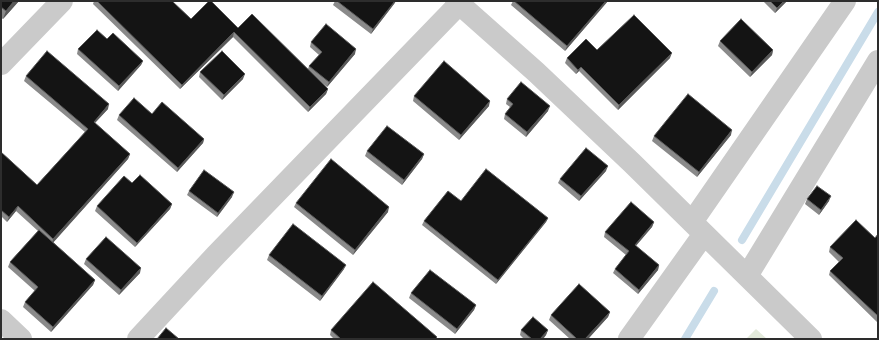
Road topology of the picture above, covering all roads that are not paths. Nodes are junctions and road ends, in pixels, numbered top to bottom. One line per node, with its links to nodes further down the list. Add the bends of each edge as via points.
1 (62, 1): 5 (street)
2 (845, 1): 6 (street)
3 (459, 2): 6 (street, via 536,72); 10 (street)
4 (878, 61): 7 (street)
5 (1, 64)
6 (698, 228): 7 (street); 11 (street)
7 (747, 276): 12 (street)
8 (1, 320): 9 (street)
9 (21, 339)
10 (138, 339)
11 (629, 339)
12 (811, 339)

